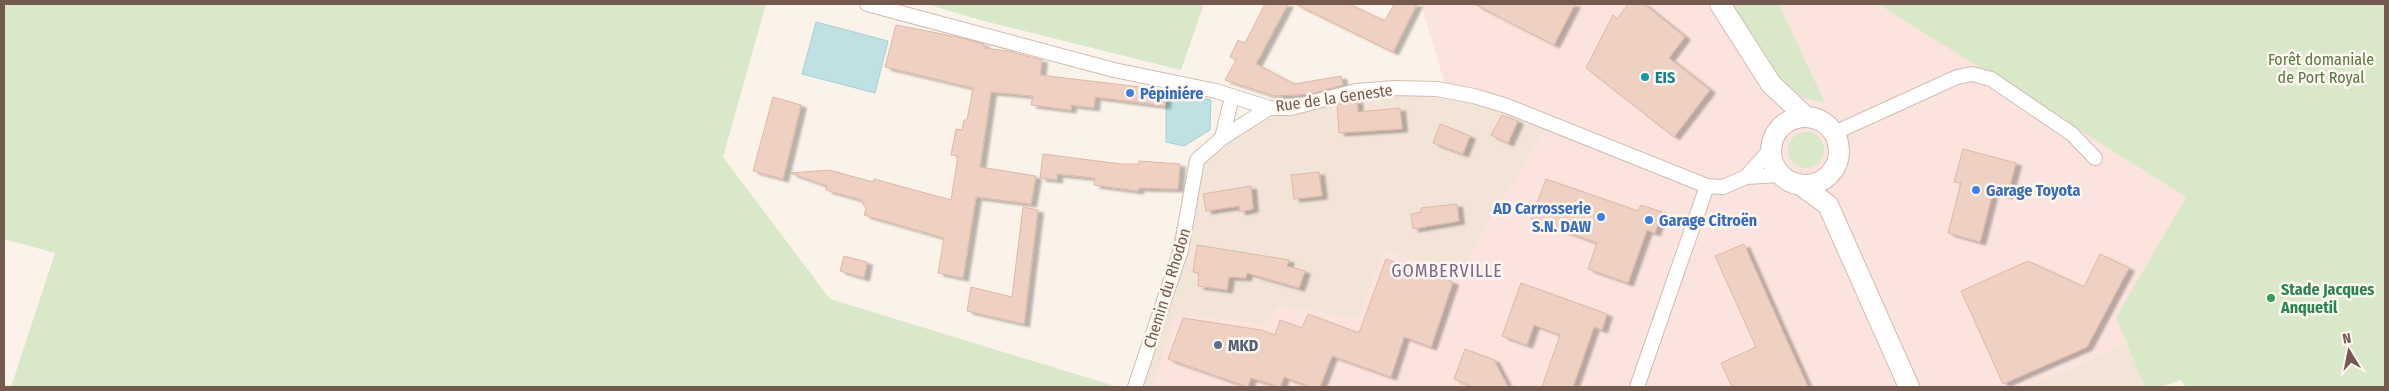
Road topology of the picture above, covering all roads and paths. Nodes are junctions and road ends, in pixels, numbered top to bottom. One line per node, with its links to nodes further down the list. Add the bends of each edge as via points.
1 (867, 4): 4 (street, Rue de la Geneste, via 1114,70 1200,87)
2 (1720, 4): 3 (main road)
3 (1771, 84): 6 (main road); 9 (main road)
4 (1232, 97): 5 (street, Rue de la Geneste); 8 (street)
5 (1270, 108): 8 (street, Chemin du Rhodon); 14 (street, Rue de la Geneste, via 1291,108 1356,91 1437,89 1507,106)
6 (1806, 117): 7 (main road, via 1817,119); 9 (main road, via 1791,121)
7 (1834, 133): 10 (street, via 1957,77 1972,74 1991,79 2072,134); 11 (main road, via 1839,157)
8 (1222, 138): 16 (street, Chemin du Rhodon, via 1197,160 1181,250)
9 (1775, 139): 12 (street); 13 (main road, via 1772,158)
10 (2095, 158)
11 (1832, 172): 13 (main road, via 1817,183); 15 (main road)
12 (1746, 177): 13 (street); 14 (street, via 1723,187)
13 (1790, 180): 15 (main road)
14 (1707, 186): 17 (street)
15 (1828, 205): 18 (main road)
16 (1135, 387)
17 (1637, 387)
18 (1909, 387)

